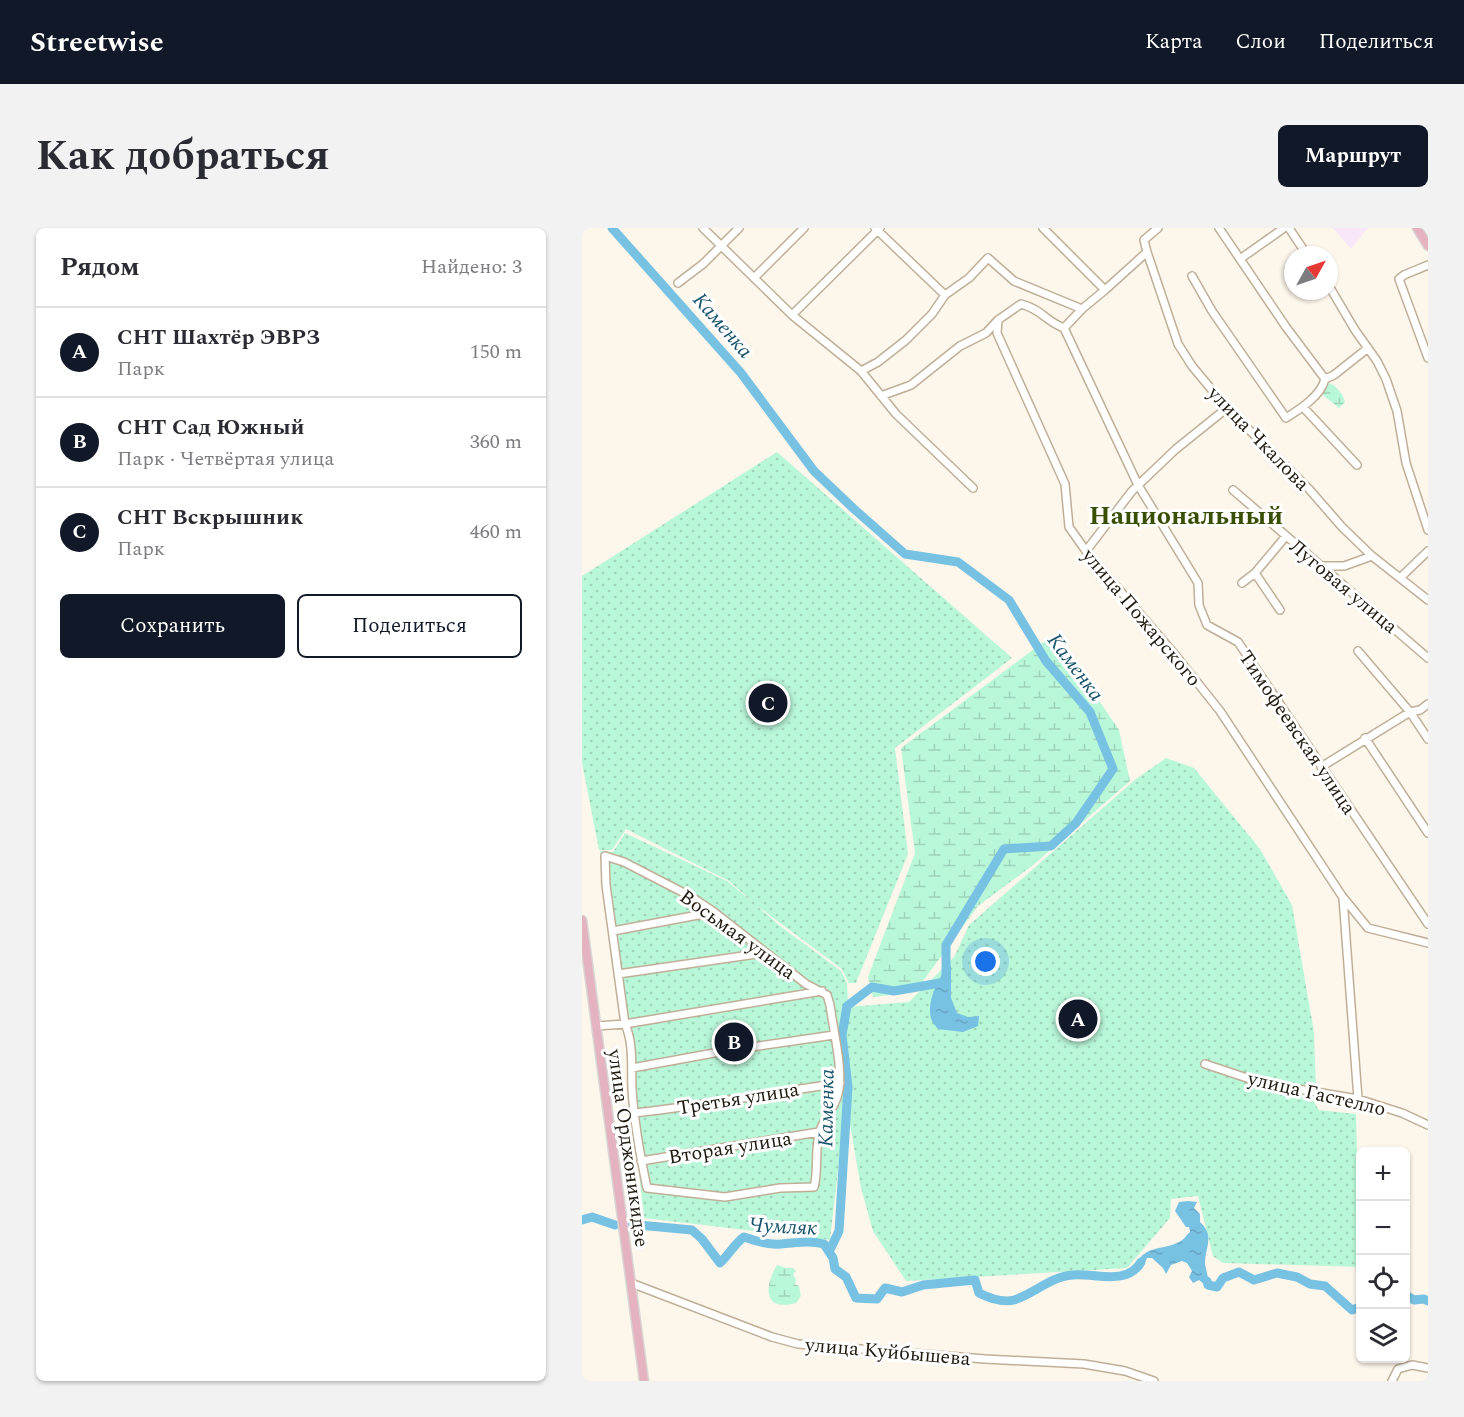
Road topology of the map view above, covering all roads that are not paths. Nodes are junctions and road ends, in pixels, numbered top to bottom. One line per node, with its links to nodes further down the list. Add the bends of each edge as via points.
1 (703, 228): 11 (street)
2 (739, 228): 11 (street)
3 (804, 228): 18 (street)
4 (1043, 228): 20 (street)
5 (1158, 228): 14 (street, улица Чкалова, via 1144,240)
6 (1219, 228): 15 (street)
7 (1284, 228): 15 (street)
8 (1289, 228): 12 (street)
9 (1417, 228): 13 (main road)
10 (878, 229): 21 (street); 24 (street)
11 (721, 246): 18 (street); 19 (street)
12 (1301, 246)
13 (1428, 246)
14 (1147, 252): 20 (street); 33 (street, улица Чкалова, via 1178,344 1191,366)
15 (1240, 259): 30 (street)
16 (1428, 265): 28 (street, via 1399,279)
17 (1192, 276): 32 (street, via 1286,418)
18 (754, 278): 24 (street)
19 (678, 283)
20 (1105, 290): 23 (street)
21 (945, 295): 23 (street, via 988,258 1014,281); 29 (street, via 906,340)
22 (1338, 300): 27 (street)
23 (1082, 309): 26 (street)
24 (792, 315): 29 (street)
25 (998, 320): 26 (street, via 1021,304 1034,307); 31 (street, via 986,333 960,346 911,385); 40 (street, улица Пожарского, via 997,333 1065,484 1068,527)
26 (1064, 328): 35 (street, Тимофеевская улица)
27 (1368, 348): 30 (street); 38 (street, via 1386,379 1406,463)
28 (1428, 358)
29 (861, 371): 31 (street)
30 (1325, 379): 32 (street)
31 (881, 396): 36 (street)
32 (1303, 407): 34 (street)
33 (1227, 408): 35 (street, via 1176,448); 42 (street, улица Чкалова)
34 (1357, 465)
35 (1138, 485): 40 (street); 57 (street, Тимофеевская улица, via 1198,583 1199,605 1207,625 1238,642)
36 (973, 488)
37 (1233, 490): 39 (street, Луговая улица)
38 (1428, 530)
39 (1286, 536): 43 (street, Луговая улица); 45 (street)
40 (1086, 551): 60 (street, улица Пожарского, via 1220,711)
41 (1428, 551): 46 (street)
42 (1372, 556): 44 (street); 46 (street, улица Чкалова)
43 (1323, 566): 44 (street); 48 (street, Луговая улица)
44 (1344, 566): 48 (street)
45 (1255, 573): 47 (street); 50 (street)
46 (1401, 577): 49 (street, улица Чкалова)
47 (1242, 583)
48 (1342, 584): 52 (street, Луговая улица)
49 (1428, 600)
50 (1280, 610)
51 (1358, 651): 54 (street)
52 (1428, 658)
53 (1428, 704): 54 (street)
54 (1410, 712): 55 (street); 56 (street)
55 (1365, 738): 57 (street); 58 (street)
56 (1428, 739)
57 (1321, 767): 63 (street, Тимофеевская улица)
58 (1425, 823): 59 (street)
59 (1428, 833)
60 (1342, 896): 65 (street, улица Пожарского, via 1368,928); 75 (street, улица Пожарского)
61 (714, 912): 64 (street); 64 (street, Восьмая улица, via 624,862 605,856); 66 (street, Восьмая улица)
62 (582, 920): 70 (main road, улица Орджоникидзе)
63 (1428, 924)
64 (613, 930): 67 (street)
65 (1428, 944)
66 (764, 953): 67 (street); 68 (street, Восьмая улица)
67 (618, 974): 69 (street)
68 (822, 991): 69 (street); 71 (street, via 830,1005)
69 (624, 1024): 70 (street); 73 (street, via 632,1049)
70 (596, 1026): 80 (main road, улица Орджоникидзе)
71 (834, 1035): 73 (street); 74 (street)
72 (1205, 1064): 75 (street, улица Гастелло, via 1262,1083)
73 (632, 1068): 76 (street)
74 (840, 1083): 76 (street, Третья улица); 78 (street, via 834,1105)
75 (1358, 1099): 77 (street, улица Гастелло)
76 (635, 1113): 79 (street)
77 (1428, 1125)
78 (819, 1132): 79 (street, Вторая улица); 79 (street, via 814,1187 725,1197 647,1188)
79 (641, 1161)
80 (631, 1283): 82 (main road, улица Орджоникидзе); 83 (street, улица Куйбышева, via 798,1344 1084,1364)
81 (1428, 1368): 84 (street, via 1398,1369)
82 (644, 1381)
83 (1154, 1381)
84 (1392, 1381)

